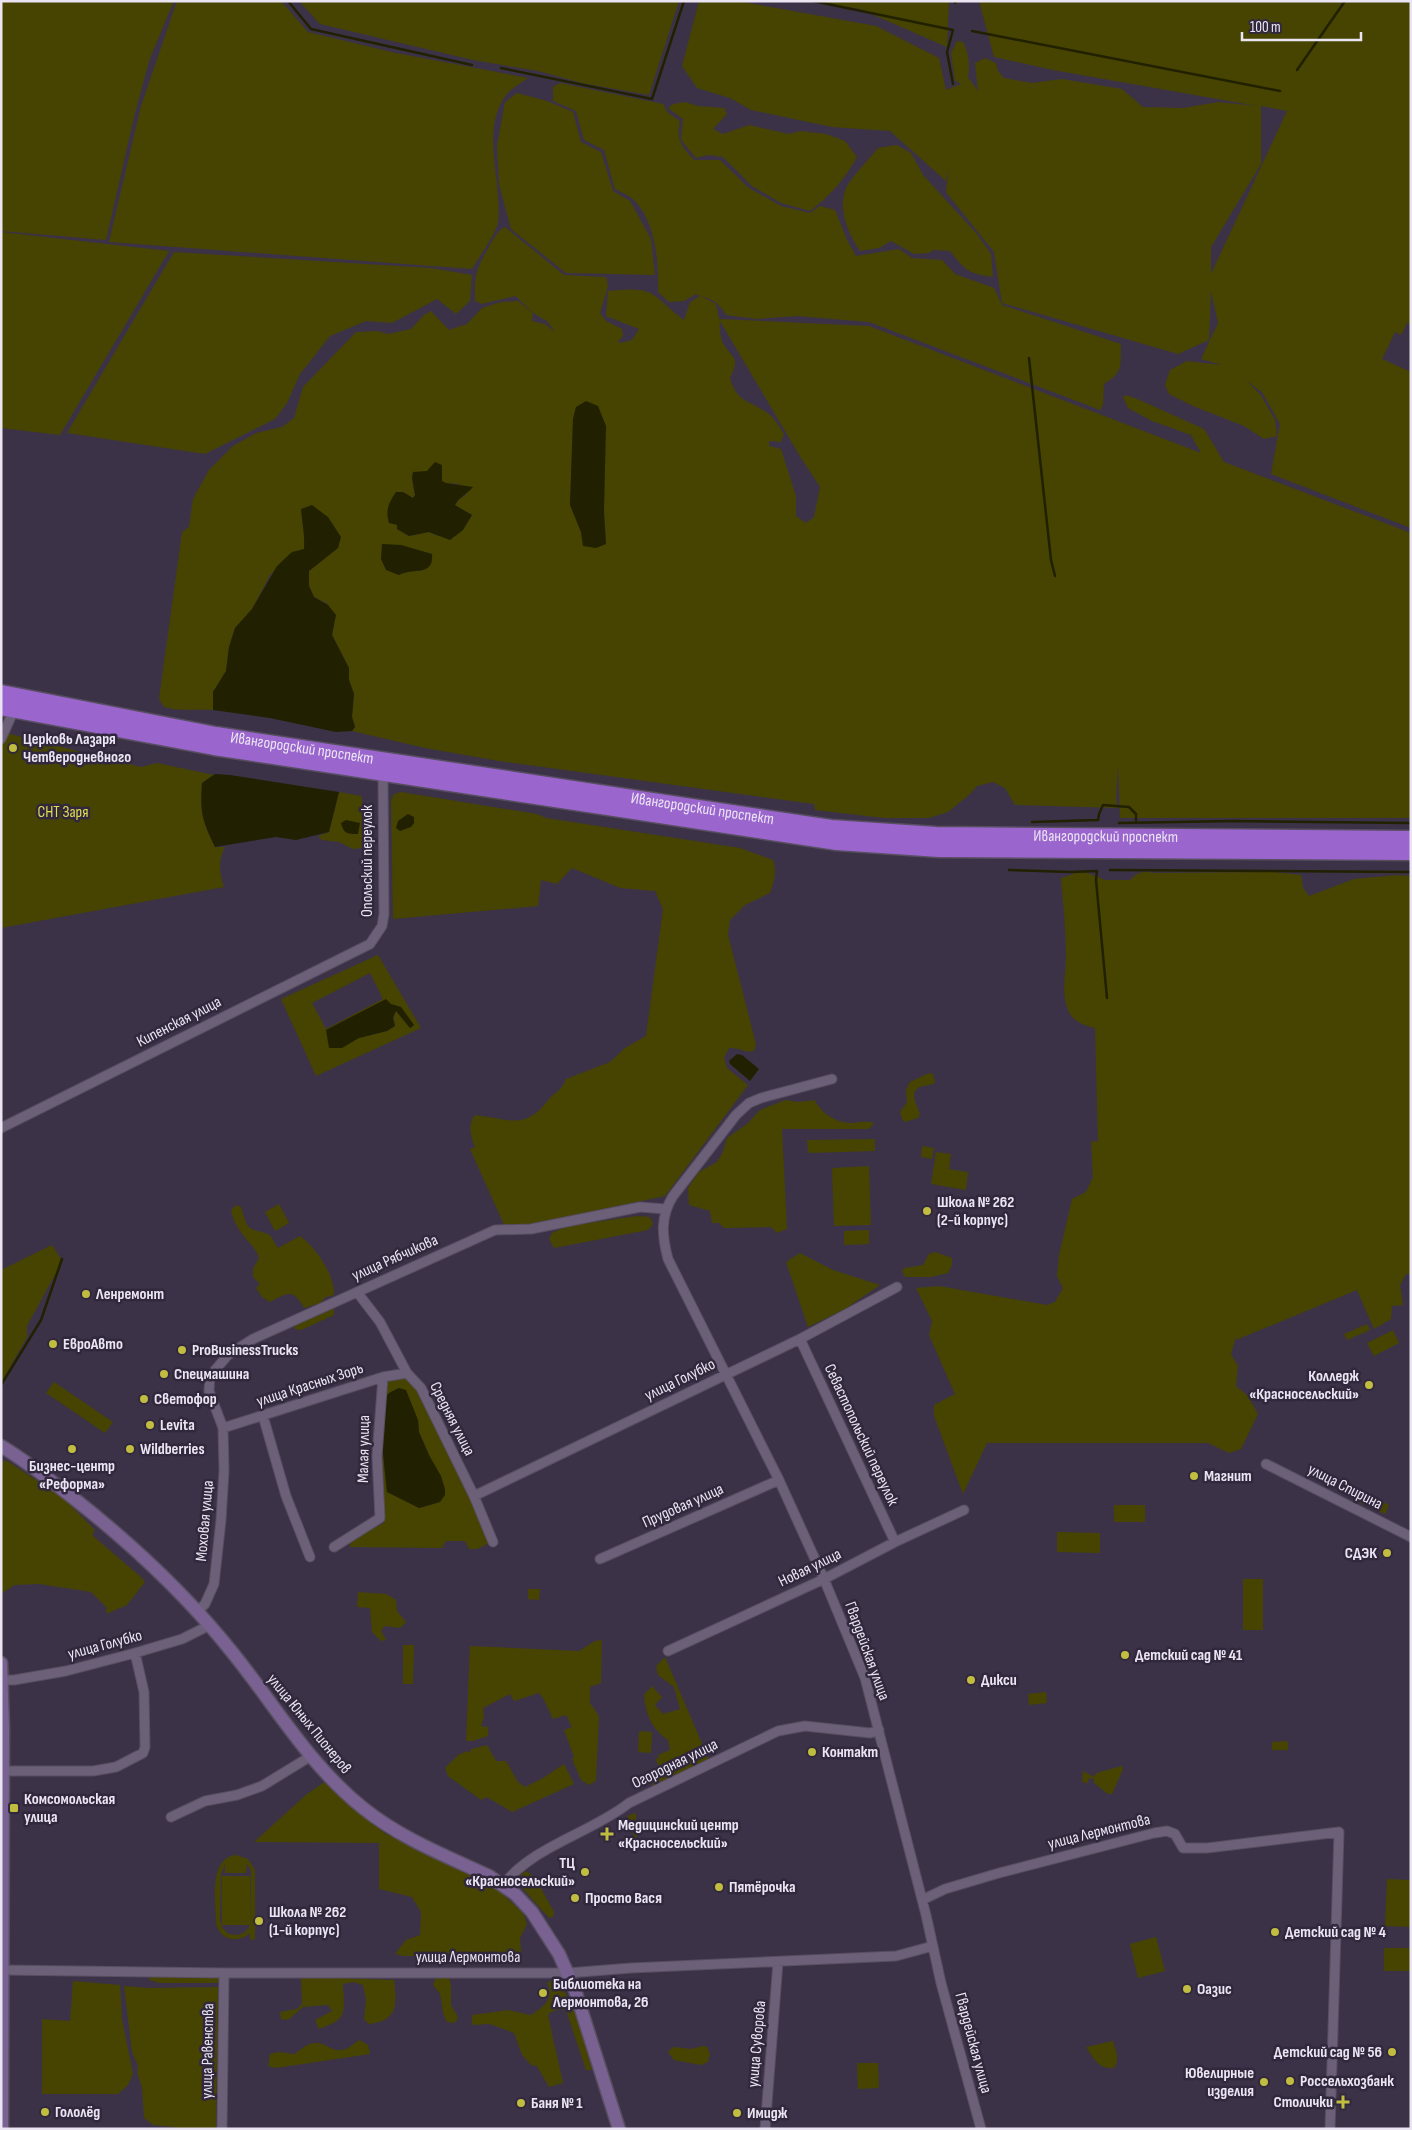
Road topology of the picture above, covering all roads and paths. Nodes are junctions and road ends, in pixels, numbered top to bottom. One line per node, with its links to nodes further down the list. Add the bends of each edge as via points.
1 (1, 693): 5 (highway, Ивангородский проспект, via 216,735 839,829 936,835)
2 (7, 708): 3 (street); 4 (highway, Ивангородский проспект, via 214,747)
3 (1, 738)
4 (383, 774): 6 (highway, Ивангородский проспект, via 864,845 939,849); 7 (street, Опольский переулок, via 384,914 382,926)
5 (1411, 839)
6 (1411, 852)
7 (370, 944): 9 (street, Кипенская улица)
8 (832, 1079): 10 (street, via 749,1103)
9 (1, 1128)
10 (665, 1208): 12 (street, улица Рябчикова, via 640,1207 531,1229 495,1230); 15 (street, Гвардейская улица, via 662,1227 668,1259)
11 (897, 1287): 13 (street, улица Голубко)
12 (357, 1292): 14 (street, Средняя улица, via 380,1322); 18 (street, улица Рябчикова, via 253,1339 234,1350 217,1366 210,1376 209,1391)
13 (800, 1340): 15 (street, улица Голубко); 26 (street, Севастопольский переулок)
14 (407, 1373): 16 (street, улица Красных Зорь); 22 (street, Средняя улица, via 421,1388)
15 (725, 1375): 21 (street, Гвардейская улица); 22 (street, улица Голубко)
16 (383, 1377): 17 (street, улица Красных Зорь); 27 (street, Малая улица, via 377,1456 380,1518)
17 (263, 1416): 18 (street, улица Красных Зорь); 28 (street, via 286,1496)
18 (223, 1428): 31 (street, Моховая улица, via 222,1511 214,1584)
19 (1, 1446): 31 (main road, улица Юных Пионеров, via 97,1517 159,1570)
20 (1266, 1464): 24 (street, улица Спирина)
21 (779, 1480): 29 (street, Прудовая улица); 30 (street, Гвардейская улица)
22 (474, 1496): 25 (street, Средняя улица)
23 (964, 1510): 26 (street, Новая улица)
24 (1411, 1537)
25 (493, 1542)
26 (895, 1542): 30 (street, Новая улица)
27 (334, 1547)
28 (310, 1557)
29 (600, 1559)
30 (824, 1579): 33 (street, Новая улица); 37 (street, Гвардейская улица, via 865,1678)
31 (198, 1611): 32 (main road, улица Юных Пионеров)
32 (210, 1625): 34 (street, улица Голубко, via 182,1639); 38 (main road, улица Юных Пионеров)
33 (668, 1651)
34 (135, 1653): 36 (street, улица Голубко, via 66,1671); 39 (street, via 144,1692 143,1753 116,1767 93,1771)
35 (1, 1663): 36 (main road)
36 (3, 1680): 39 (main road)
37 (879, 1730): 41 (street, Огородная улица, via 870,1733 805,1726 778,1731 630,1803 527,1862); 42 (street, Гвардейская улица)
38 (311, 1756): 40 (street, via 262,1786 237,1795 204,1800); 41 (main road, улица Юных Пионеров, via 342,1790 385,1824)
39 (2, 1775): 45 (main road)
40 (171, 1816)
41 (503, 1885): 47 (main road, улица Юных Пионеров, via 544,1928)
42 (922, 1900): 43 (street, Гвардейская улица); 53 (street, улица Лермонтова, via 944,1889 999,1873 1154,1833 1167,1831 1176,1834 1183,1848 1207,1848 1339,1832)
43 (933, 1946): 44 (street, улица Лермонтова, via 896,1956); 52 (street, Гвардейская улица)
44 (778, 1962): 47 (street, улица Лермонтова); 51 (street, улица Суворова)
45 (2, 1970): 46 (street, улица Лермонтова); 48 (main road)
46 (224, 1973): 47 (street, улица Лермонтова); 49 (street, улица Равенства)
47 (568, 1973): 50 (main road, улица Юных Пионеров)
48 (2, 2129)
49 (222, 2129)
50 (619, 2129)
51 (765, 2129)
52 (981, 2129)
53 (1330, 2129)

